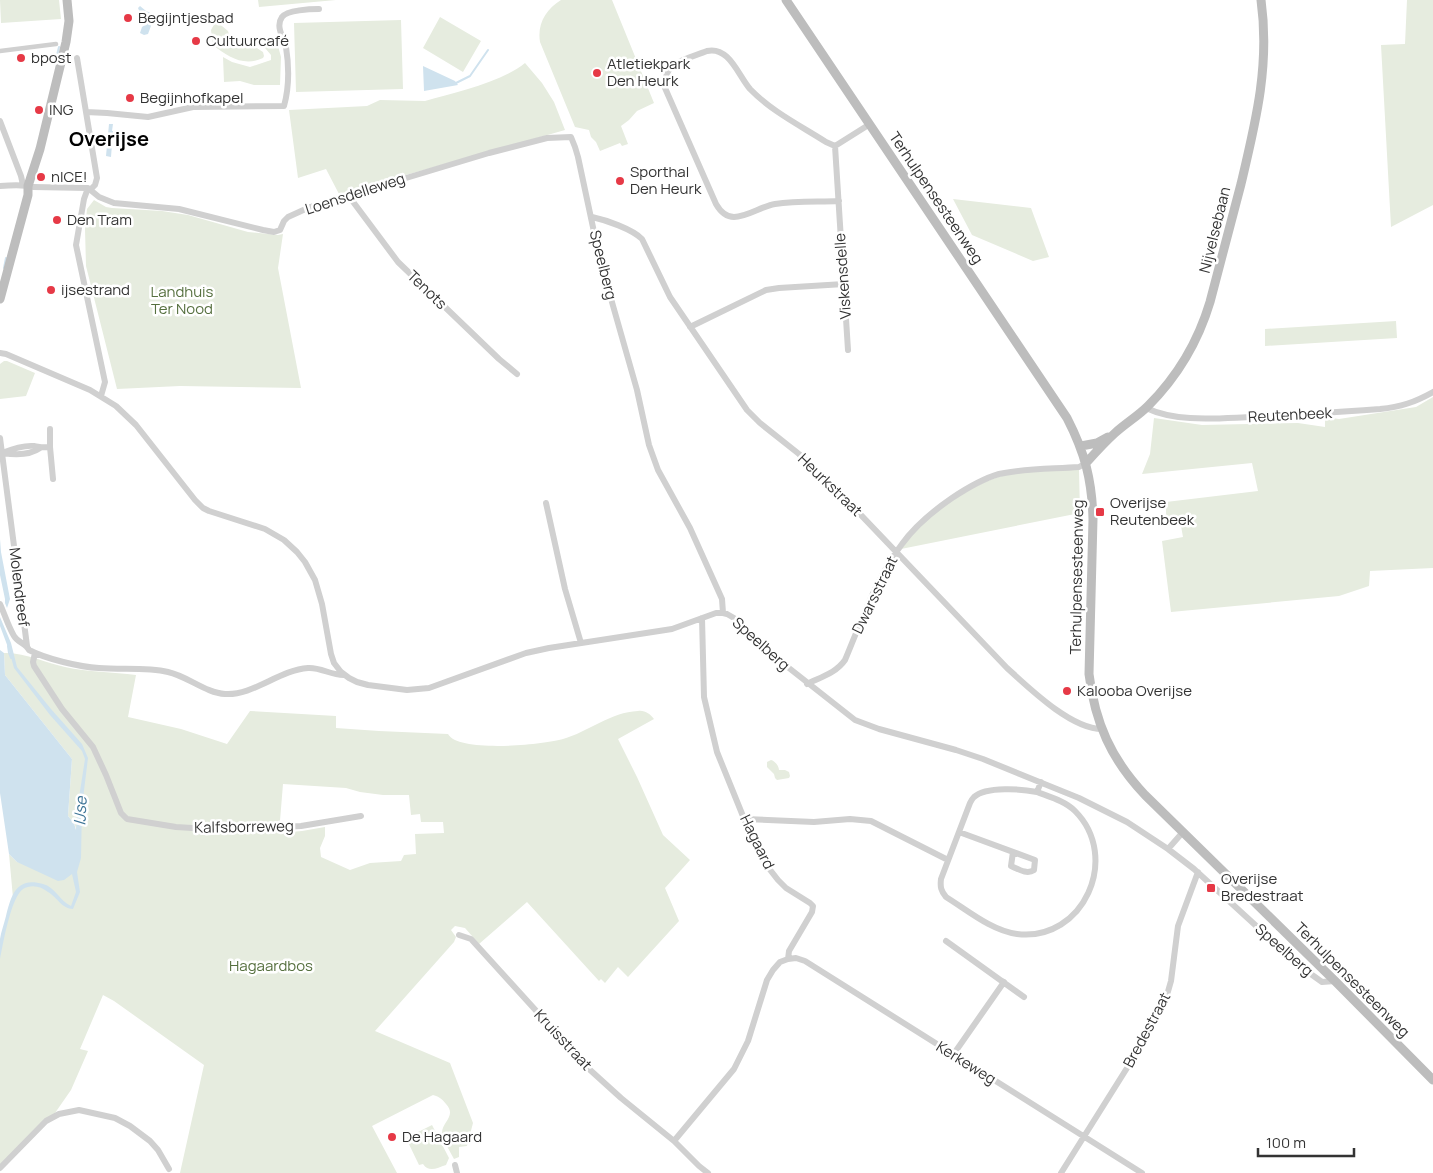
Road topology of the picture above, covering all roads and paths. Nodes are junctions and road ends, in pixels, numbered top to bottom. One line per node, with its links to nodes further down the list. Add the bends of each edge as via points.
1 (67, 0): 14 (main road, via 70,36 40,149)
2 (786, 0): 10 (main road, Terhulpensesteenweg)
3 (1261, 0): 27 (main road, Nijvelsebaan, via 1264,65 1255,129 1210,302 1200,332 1180,369)
4 (319, 9): 8 (street, via 286,13 279,22 286,49 288,86 284,106 193,106 145,117)
5 (56, 44): 6 (street)
6 (0, 51)
7 (77, 58): 8 (street)
8 (86, 112): 15 (street, via 97,178)
9 (0, 121): 14 (street)
10 (870, 124): 12 (street); 31 (main road, Terhulpensesteenweg, via 1067,418)
11 (571, 137): 16 (street, Loensdelleweg, via 547,138 489,153); 18 (street, Speelberg)
12 (835, 146): 17 (street, Viskensdelle); 17 (street, via 761,100 728,57 718,51 707,51 674,64 665,76 665,88 716,204 724,214 737,217 775,204)
13 (0, 186): 14 (street)
14 (26, 186): 15 (street); 20 (main road, via 28,195)
15 (89, 189): 16 (street, Loensdelleweg, via 114,203 179,209 274,232 280,230 284,221 294,214); 26 (street, via 84,199 76,245 105,382)
16 (348, 195): 24 (street, Tenots, via 398,262)
17 (839, 201): 19 (street, Viskensdelle)
18 (592, 217): 21 (street, Heurkstraat, via 640,237 665,288); 39 (street, Speelberg, via 600,260 649,445 658,470 690,528 722,599)
19 (844, 284): 21 (street, via 766,290); 22 (street, Viskensdelle)
20 (0, 299)
21 (690, 327): 37 (street, Heurkstraat, via 751,415 806,460)
22 (848, 350)
23 (0, 352): 26 (street)
24 (517, 374)
25 (1433, 392): 27 (street, Reutenbeek, via 1397,407 1278,416 1186,417 1164,415)
26 (102, 396): 44 (street, via 136,425 202,508 271,532 301,557 315,580 332,658)
27 (1146, 408): 29 (main road, Nijvelsebaan)
28 (50, 430): 32 (street)
29 (1115, 433): 31 (main road, Nijvelsebaan, via 1097,443); 34 (main road, Nijvelsebaan)
30 (0, 438): 33 (street, Molendreef)
31 (1081, 446): 34 (main road, Terhulpensesteenweg)
32 (50, 447): 33 (street, via 13,448); 35 (street)
33 (2, 453): 42 (street, Molendreef)
34 (1086, 463): 37 (street, Dwarsstraat, via 1079,467 1018,471 980,481 940,506); 46 (main road, Terhulpensesteenweg, via 1093,519 1089,674)
35 (53, 479)
36 (546, 503): 41 (street)
37 (896, 552): 45 (street, Dwarsstraat, via 844,660 836,670); 46 (street, Heurkstraat, via 1031,689 1081,724)
38 (0, 604): 42 (street, via 14,636)
39 (724, 613): 40 (street); 45 (street, Speelberg, via 734,618)
40 (702, 618): 41 (street, via 672,629); 52 (street, Hagaard, via 704,697 717,752)
41 (581, 643): 44 (street, via 526,653 429,688 381,687 357,682)
42 (27, 646): 43 (street)
43 (35, 653): 44 (street, via 85,667 165,671 224,694 241,692 309,667); 51 (street, Kalfsborreweg, via 34,666 62,709 93,747 121,813 127,819 225,830 301,826)
44 (345, 675)
45 (807, 684): 47 (street, Speelberg, via 866,725 956,750)
46 (1102, 729): 54 (main road, Terhulpensesteenweg, via 1125,772)
47 (1041, 782): 48 (street, Speelberg); 49 (street)
48 (1051, 786): 50 (street); 55 (street, Speelberg, via 1127,822)
49 (1037, 792): 50 (street); 53 (street, via 987,790 979,793 973,797)
50 (1047, 796): 57 (street, via 1068,805 1075,812 1088,831 1094,855 1095,868 1089,894 1070,918 1056,927 1030,934 1017,934 995,927 943,893 941,879)
51 (361, 816)
52 (745, 819): 57 (street, via 871,821); 61 (street, Hagaard, via 759,854 770,871 786,888 813,906 789,951)
53 (959, 832): 56 (street); 57 (street)
54 (1183, 832): 55 (street); 62 (main road, Terhulpensesteenweg)
55 (1168, 849): 58 (street, Speelberg)
56 (1013, 852)
57 (948, 860)
58 (1198, 872): 62 (street, Speelberg, via 1301,967 1322,982); 67 (street, Bredestraat, via 1178,926 1172,981 1165,1002)
59 (459, 935): 68 (street, Kruisstraat, via 470,939 589,1069)
60 (946, 941): 63 (street)
61 (788, 959): 65 (street, Kerkeweg, via 805,961); 68 (street, Hagaard, via 780,962 767,980 748,1041 734,1069)
62 (1335, 981): 66 (main road, Terhulpensesteenweg)
63 (1004, 982): 64 (street); 65 (street)
64 (1024, 996)
65 (953, 1055): 67 (street, Kerkeweg)
66 (1433, 1080)
67 (1084, 1137): 74 (street, Bredestraat); 75 (street, Kerkeweg)
68 (674, 1141): 73 (street)
69 (455, 1165): 72 (street)
70 (0, 1168): 71 (street, via 46,1121 59,1114 79,1110 115,1118 130,1126 150,1141)
71 (169, 1169)
72 (457, 1173)
73 (708, 1173)
74 (1061, 1173)
75 (1142, 1173)

